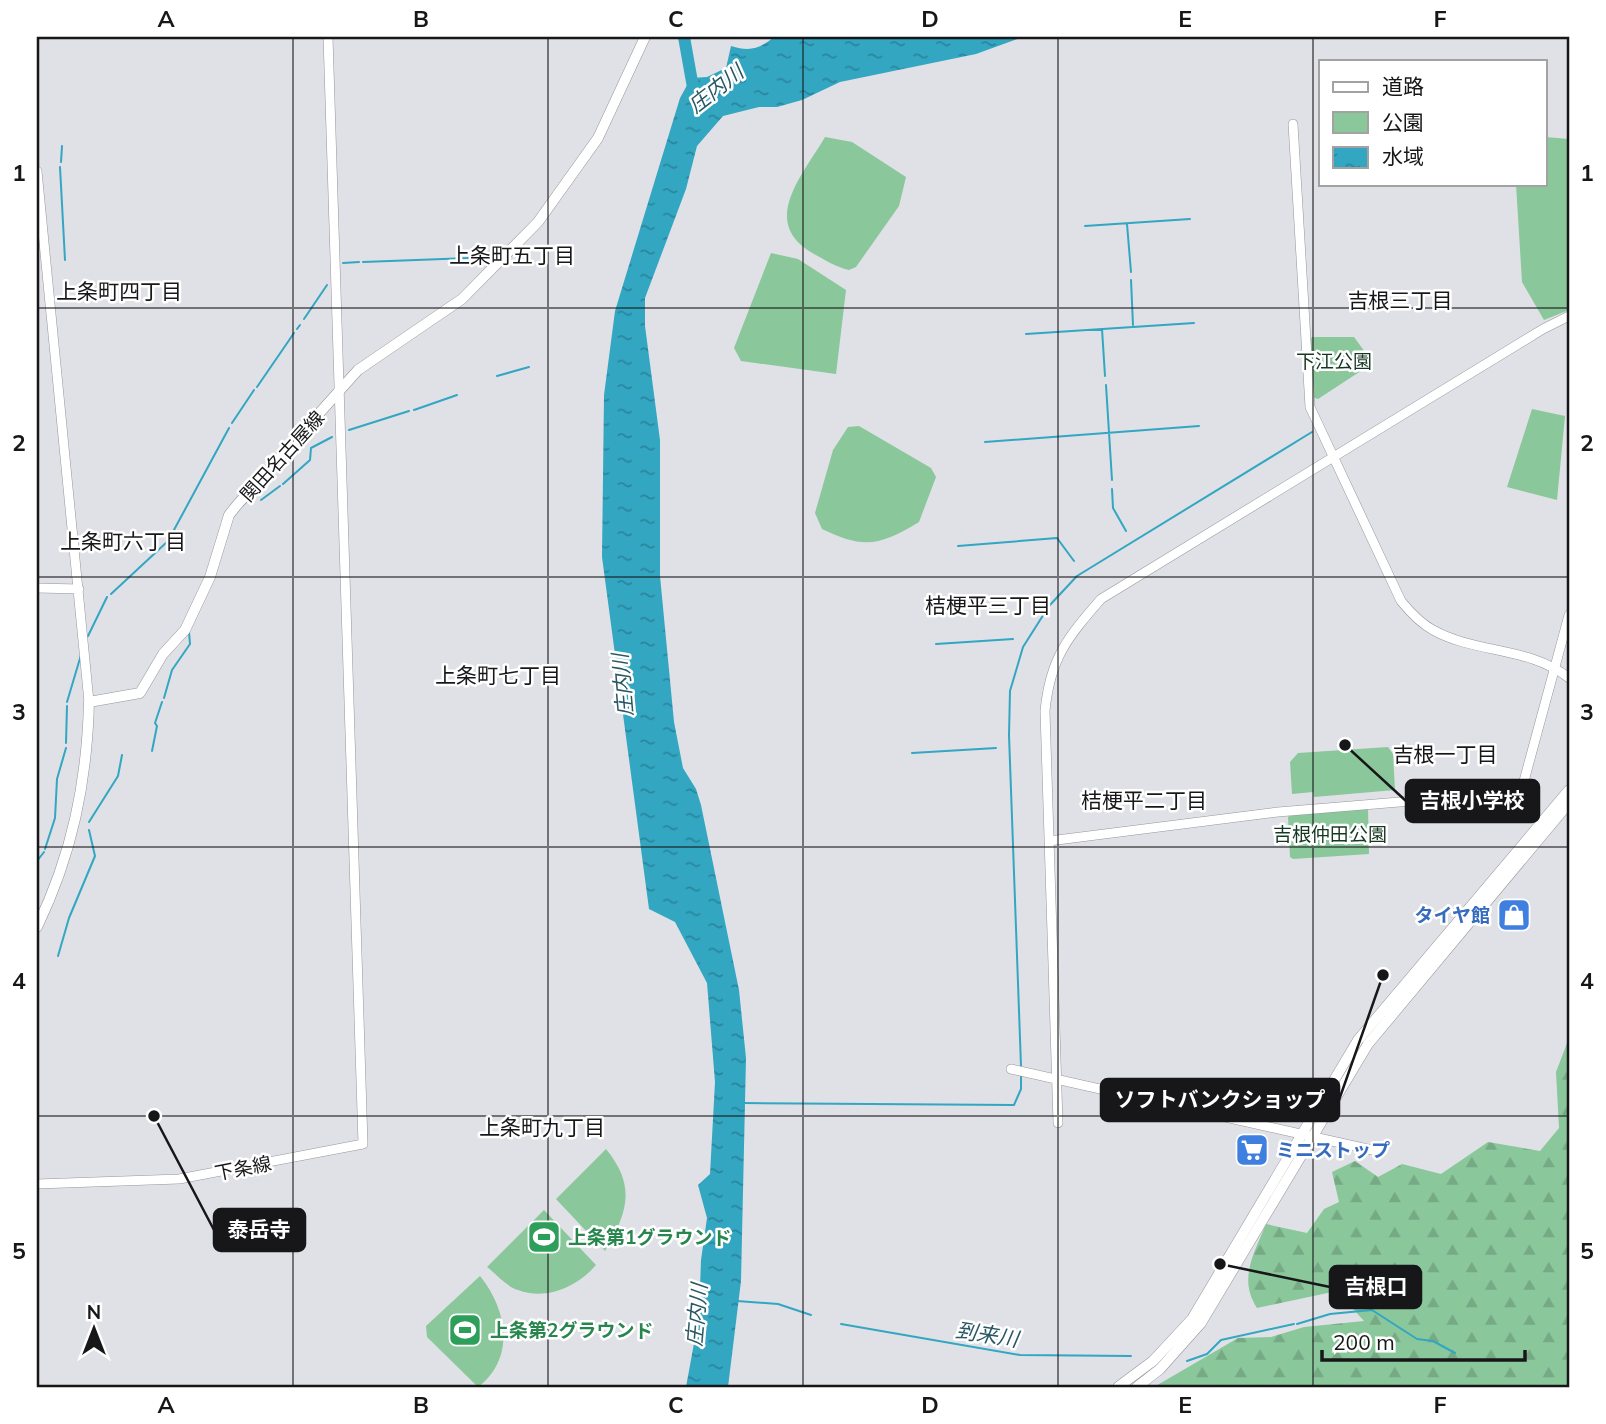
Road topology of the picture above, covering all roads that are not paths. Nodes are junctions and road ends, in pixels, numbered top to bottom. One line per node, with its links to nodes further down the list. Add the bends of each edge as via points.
1 (328, 37): 6 (street)
2 (645, 37): 6 (main road, 関田名古屋線, via 598,138 538,222 462,299 372,358)
3 (1293, 124): 7 (street, via 1310,407)
4 (37, 171): 9 (street)
5 (1569, 316): 7 (street)
6 (340, 390): 13 (main road, 関田名古屋線, via 229,515 210,577 189,622 140,693); 24 (street, 下条線, via 363,1144 179,1178)
7 (1332, 459): 11 (street, via 1401,601 1417,619 1448,638 1531,656); 16 (street, via 1101,599 1076,626 1055,660 1046,699)
8 (37, 587): 9 (street)
9 (79, 589): 13 (street)
10 (1569, 615): 11 (street)
11 (1554, 666): 12 (street); 16 (street, via 1521,792 1278,812)
12 (1569, 678)
13 (89, 702): 17 (main road, via 76,824)
14 (1569, 790): 21 (main road, via 1377,1015)
15 (1569, 803): 22 (main road, via 1386,1020)
16 (1049, 841): 19 (street)
17 (37, 927)
18 (1017, 1070): 19 (street)
19 (1055, 1079): 20 (street); 21 (street)
20 (1058, 1122)
21 (1301, 1135): 22 (street); 25 (main road, via 1192,1319 1153,1361)
22 (1312, 1138): 23 (street); 26 (main road, via 1201,1323 1160,1369)
23 (1381, 1152)
24 (37, 1184)
25 (1118, 1387)
26 (1137, 1387)

